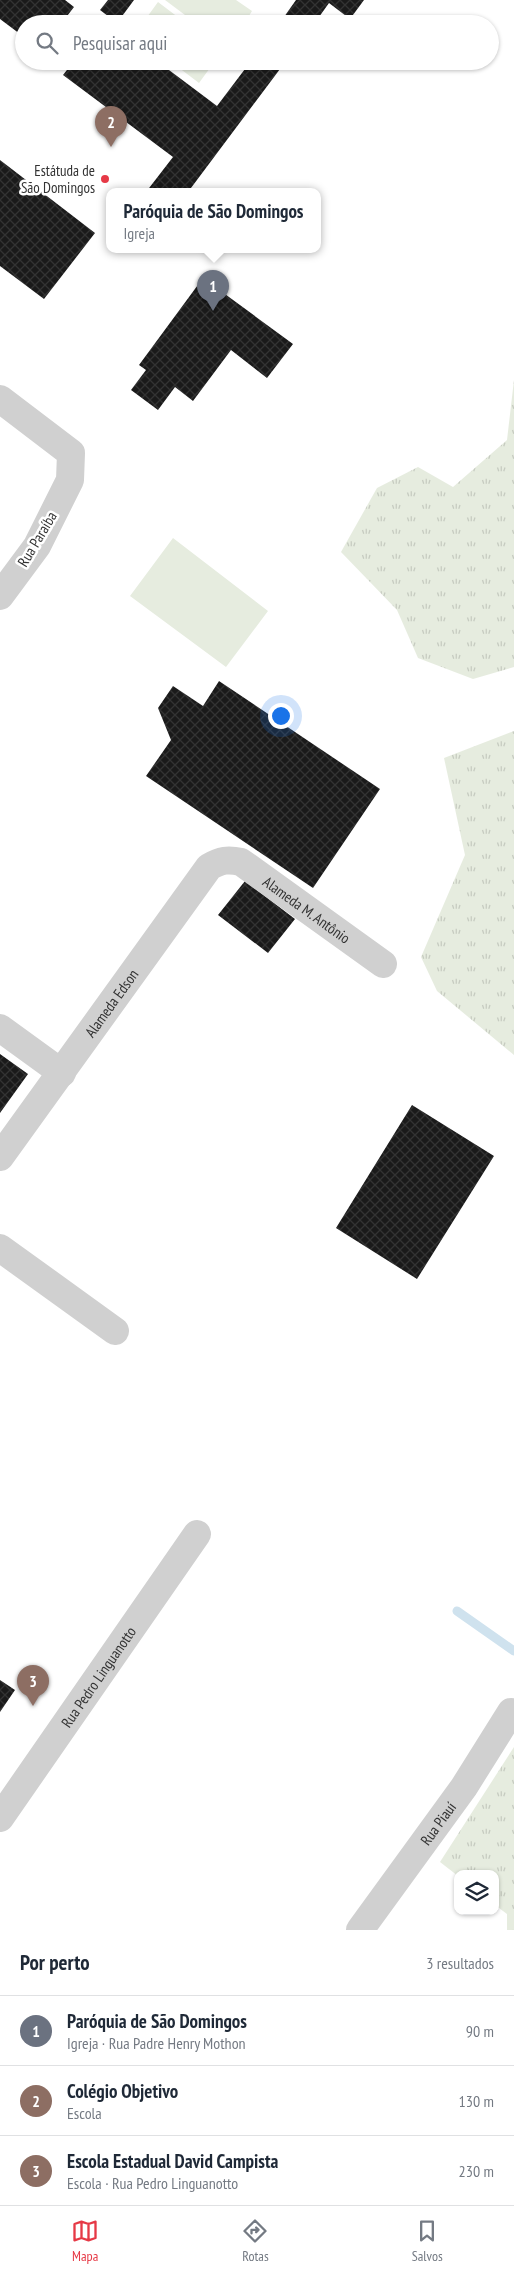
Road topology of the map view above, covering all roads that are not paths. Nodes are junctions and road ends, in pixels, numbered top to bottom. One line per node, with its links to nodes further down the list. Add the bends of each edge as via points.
1 (0, 399): 2 (street, Rua Paraíba, via 71,453 70,480 37,546)
2 (0, 596)
3 (231, 859): 4 (street, Alameda M. Antônio, via 241,862); 6 (street, Alameda Edson, via 209,867)
4 (383, 964)
5 (0, 1028): 6 (street)
6 (62, 1073): 7 (street, Alameda Edson)
7 (0, 1157)
8 (0, 1248): 9 (street)
9 (115, 1331)
10 (197, 1534): 12 (street, Rua Pedro Linguanotto)
11 (511, 1712): 13 (street, Rua Piauí, via 464,1787)
12 (0, 1818)
13 (360, 1930)

